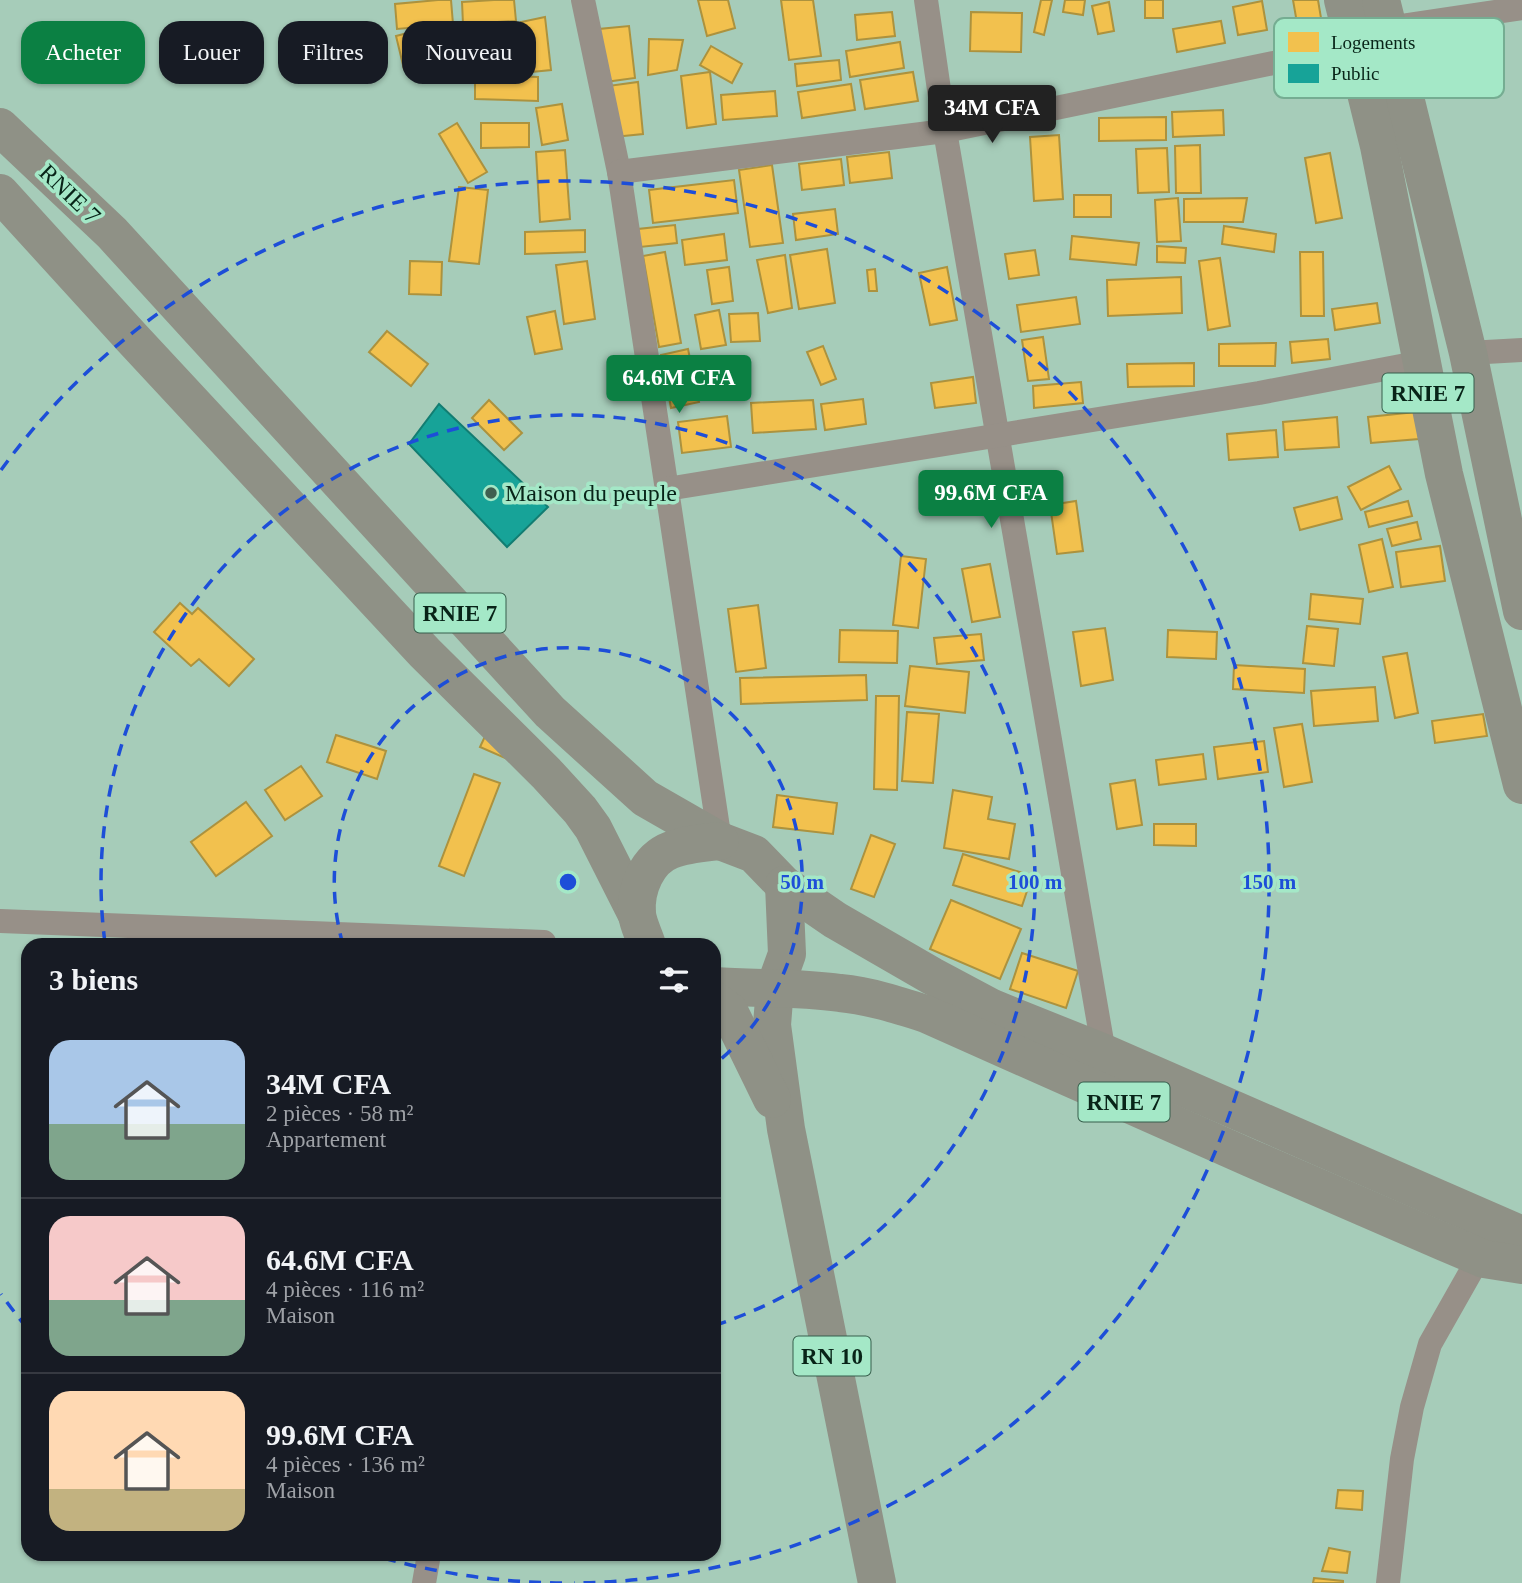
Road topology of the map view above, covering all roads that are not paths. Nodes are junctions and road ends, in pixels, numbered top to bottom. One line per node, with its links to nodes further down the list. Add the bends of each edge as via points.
1 (583, 0): 12 (street)
2 (926, 0): 11 (street)
3 (1343, 0): 6 (main road, RNIE 7 / RNIE 7)
4 (1522, 8): 5 (street)
5 (1384, 14)
6 (1347, 18)
7 (1274, 62): 11 (street)
8 (1367, 98): 16 (main road, RNIE 7 / RNIE 7)
9 (1405, 98): 15 (main road, RNIE 7 / RNIE 7)
10 (0, 127): 21 (main road, RNIE 7 / RNIE 7, via 112,233 550,712 645,798)
11 (945, 131): 12 (street); 17 (street)
12 (619, 172): 18 (street)
13 (0, 193): 24 (main road, RNIE 7 / RNIE 7, via 425,653 580,810)
14 (1522, 350): 15 (street)
15 (1468, 353): 19 (main road, RNIE 7 / RNIE 7)
16 (1422, 362): 17 (street); 20 (main road, RNIE 7 / RNIE 7, via 1444,474)
17 (997, 435): 18 (street); 29 (street)
18 (667, 489): 21 (street)
19 (1522, 611)
20 (1522, 785)
21 (719, 841): 22 (main road, RNIE 7 / RNIE 7, via 754,854); 24 (main road, via 668,851 653,861 639,888)
22 (784, 885): 27 (main road, RN 10, via 787,954); 29 (main road, RNIE 7 / RNIE 7, via 932,976 992,1007)
23 (0, 920): 25 (street)
24 (642, 930)
25 (445, 938)
26 (721, 986): 27 (main road, RNIE 7 / RNIE 7)
27 (775, 987): 30 (main road, RN 10, via 772,1025); 32 (main road, RNIE 7 / RNIE 7, via 852,995 926,1014)
28 (721, 1005): 30 (main road, RN 10, via 729,1011)
29 (1104, 1053): 31 (main road, RNIE 7 / RNIE 7)
30 (786, 1129): 37 (main road, RN 10)
31 (1522, 1235)
32 (1484, 1259): 33 (main road, RNIE 7 / RNIE 7); 34 (street); 38 (street, via 1473,1268 1430,1345 1402,1459)
33 (1522, 1265)
34 (1522, 1273)
35 (428, 1561): 36 (street)
36 (424, 1583)
37 (877, 1583)
38 (1388, 1583)

